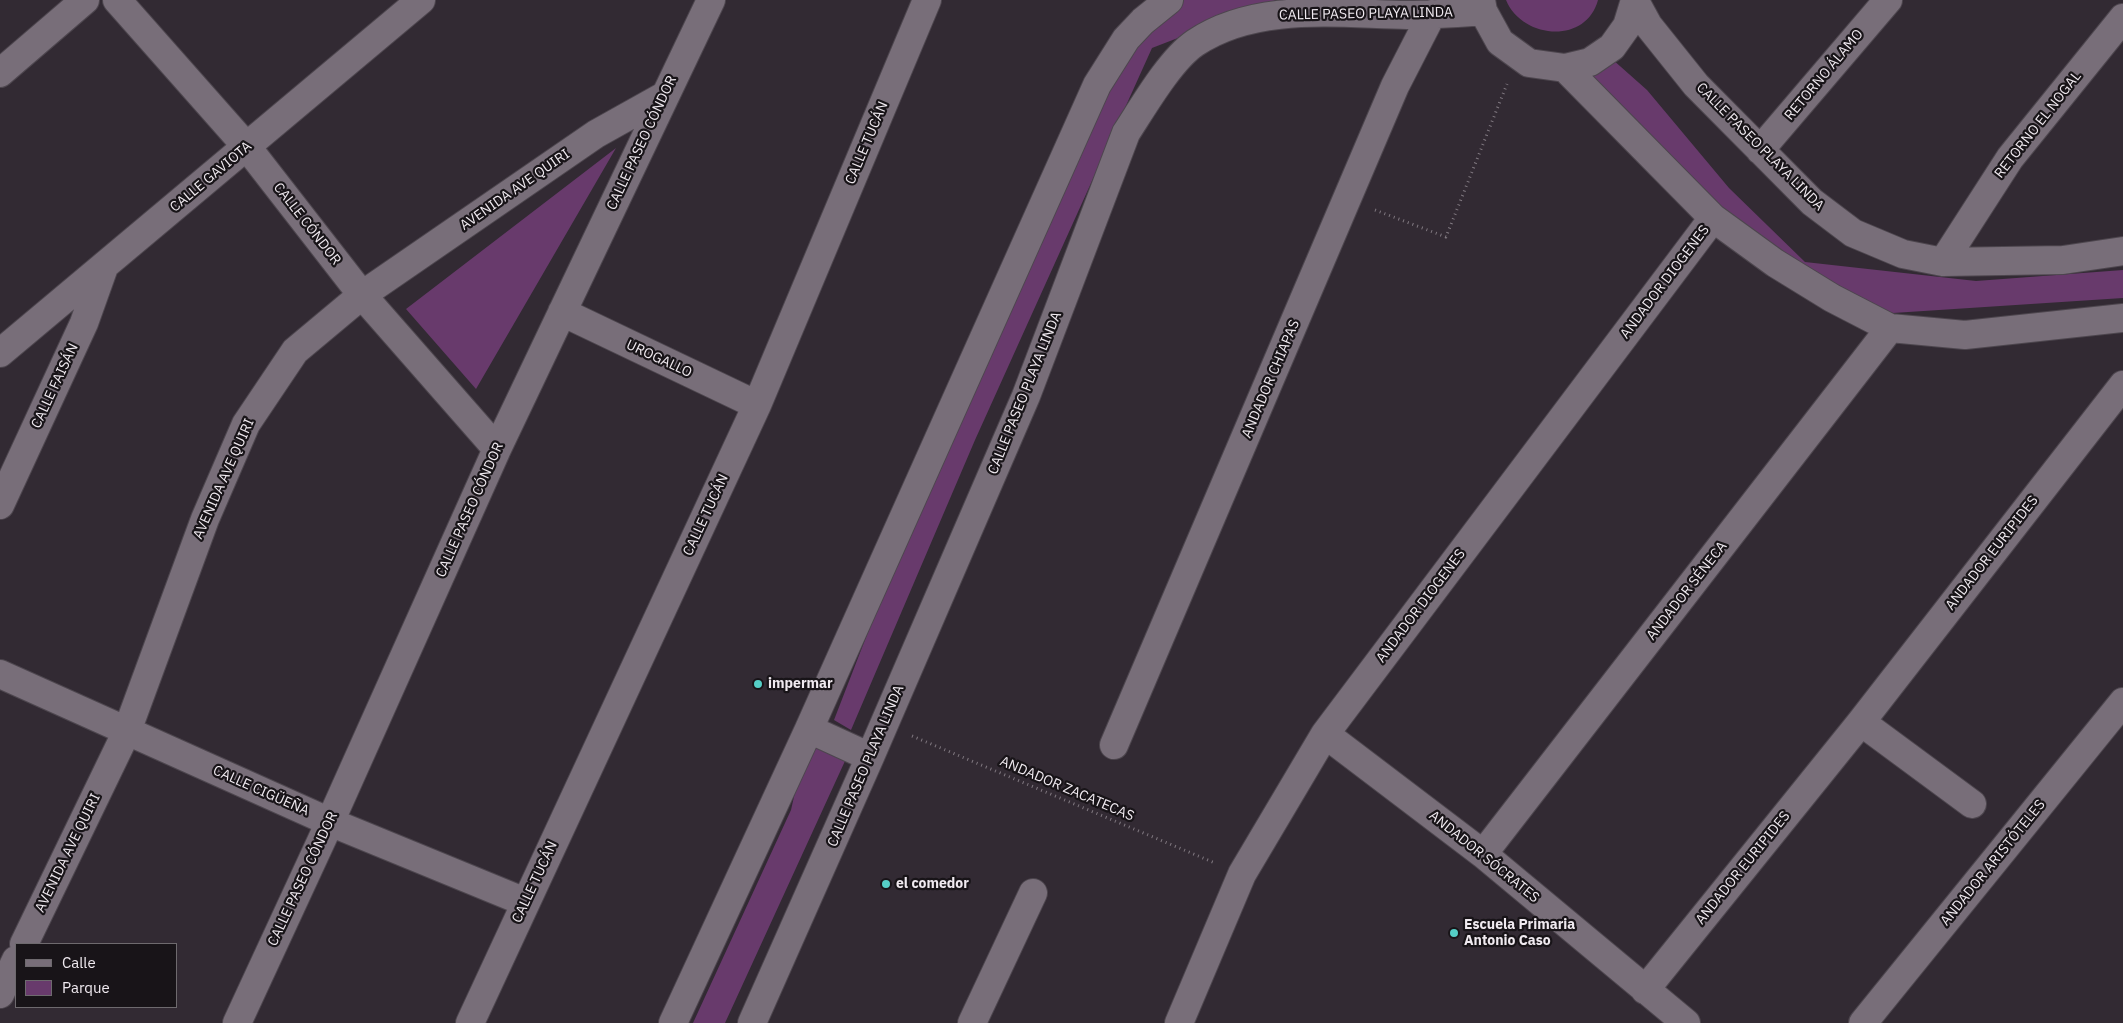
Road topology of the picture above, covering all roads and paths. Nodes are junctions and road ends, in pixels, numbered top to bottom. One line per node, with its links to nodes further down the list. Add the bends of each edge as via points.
1 (85, 0): 14 (street)
2 (117, 0): 16 (street, CALLE CÓNDOR)
3 (421, 0): 16 (street, CALLE GAVIOTA)
4 (711, 0): 15 (street, CALLE PASEO CÓNDOR)
5 (927, 0): 29 (street, CALLE TUCÁN)
6 (1168, 0): 36 (street, via 1126,39 1097,85)
7 (1888, 0): 17 (street, RETORNO ÁLAMO)
8 (1635, 1): 13 (street, via 1627,26 1612,47 1590,62); 17 (street, CALLE PASEO PLAYA LINDA, via 1648,25 1696,86)
9 (1482, 6): 10 (street, CALLE PASEO PLAYA LINDA); 12 (street, via 1500,42)
10 (1432, 14): 18 (street, ANDADOR CHIAPAS, via 1396,86); 35 (street, CALLE PASEO PLAYA LINDA, via 1339,12 1247,20 1216,32 1182,54 1126,133 1026,396)
11 (2123, 18): 21 (street, RETORNO EL NOGAL, via 2010,158)
12 (1519, 55): 13 (street, via 1529,63); 18 (path, via 1446,237)
13 (1565, 68): 19 (street)
14 (0, 73)
15 (664, 96): 23 (street, AVENIDA AVE QUIRI, via 596,134); 24 (street, CALLE PASEO CÓNDOR)
16 (247, 147): 22 (street, CALLE GAVIOTA); 23 (street, CALLE CÓNDOR)
17 (1760, 150): 21 (street, CALLE PASEO PLAYA LINDA, via 1812,202 1853,234 1903,254)
18 (1348, 200): 39 (street, ANDADOR CHIAPAS)
19 (1713, 218): 26 (street, via 1832,298); 38 (street, ANDADOR DIOGENES)
20 (2123, 251): 21 (street, CALLE PASEO PLAYA LINDA, via 2063,260)
21 (1944, 262)
22 (104, 266): 27 (street, CALLE GAVIOTA); 31 (street, CALLE FAISÁN, via 84,323)
23 (362, 295): 30 (street, CALLE CÓNDOR); 37 (street, AVENIDA AVE QUIRI, via 295,351 246,424 205,519)
24 (562, 312): 29 (street, UROGALLO); 30 (street, CALLE PASEO CÓNDOR)
25 (2123, 318): 26 (street, via 1965,335)
26 (1890, 328): 43 (street, ANDADOR SÉNECA)
27 (0, 353)
28 (2123, 385): 34 (street, ANDADOR EURIPIDES)
29 (757, 405): 46 (street, CALLE TUCÁN)
30 (497, 449): 42 (street, CALLE PASEO CÓNDOR)
31 (0, 505)
32 (0, 674): 37 (street, CALLE CIGÜEÑA)
33 (2123, 702): 58 (street, ANDADOR ARISTÓTELES)
34 (1861, 722): 41 (street); 49 (street, ANDADOR EURIPIDES)
35 (884, 724): 40 (street, CALLE PASEO PLAYA LINDA); 44 (path, ANDADOR ZACATECAS)
36 (809, 729): 40 (street); 53 (street)
37 (126, 731): 42 (street, CALLE CIGÜEÑA); 47 (street, AVENIDA AVE QUIRI)
38 (1325, 734): 43 (street, ANDADOR SÓCRATES); 44 (street, ANDADOR DIOGENES)
39 (1114, 745)
40 (870, 757): 54 (street, CALLE PASEO PLAYA LINDA)
41 (1972, 804)
42 (330, 822): 46 (street, CALLE CIGÜEÑA); 51 (street, CALLE PASEO CÓNDOR)
43 (1483, 854): 49 (street, ANDADOR SÓCRATES)
44 (1242, 874): 56 (street, ANDADOR DIOGENES)
45 (1033, 893): 55 (street)
46 (525, 902): 52 (street, CALLE TUCÁN)
47 (24, 943)
48 (15, 962): 50 (street)
49 (1645, 990): 57 (street, ANDADOR SÓCRATES)
50 (0, 994)
51 (237, 1023)
52 (470, 1023)
53 (673, 1023)
54 (752, 1023)
55 (972, 1023)
56 (1179, 1023)
57 (1686, 1023)
58 (1862, 1023)

